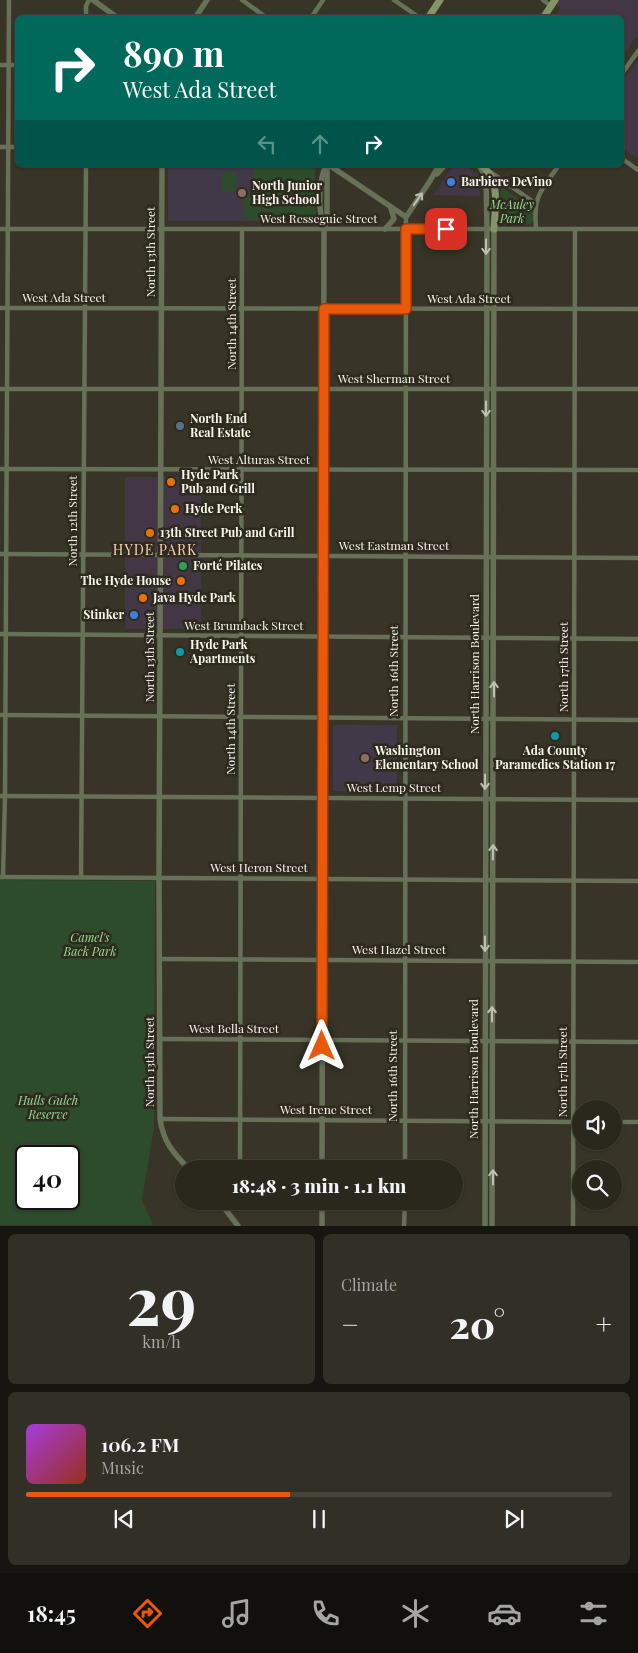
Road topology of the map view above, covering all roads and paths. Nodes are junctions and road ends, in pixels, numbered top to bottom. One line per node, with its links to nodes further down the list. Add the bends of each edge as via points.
1 (9, 0): 20 (street)
2 (91, 0): 10 (street, via 86,6); 11 (street)
3 (207, 0): 12 (street)
4 (242, 0): 13 (street)
5 (323, 0): 14 (street)
6 (394, 0): 15 (street)
7 (440, 0): 16 (main road)
8 (543, 0): 9 (street)
9 (553, 3): 17 (main road)
10 (86, 15)
11 (114, 15)
12 (197, 15)
13 (263, 15)
14 (313, 15)
15 (416, 15)
16 (430, 15)
17 (545, 15)
18 (638, 51): 22 (street)
19 (0, 65): 20 (street)
20 (8, 65): 21 (street); 24 (street)
21 (15, 65)
22 (624, 71)
23 (0, 147): 24 (street)
24 (8, 147): 25 (street); 43 (street)
25 (15, 147)
26 (624, 160): 37 (street)
27 (86, 167): 44 (street, North 12th Street)
28 (162, 167): 45 (street, North 13th Street)
29 (327, 167): 47 (street, via 327,220)
30 (330, 167): 40 (street)
31 (438, 167): 38 (street)
32 (443, 167): 38 (street)
33 (481, 167): 50 (street, North Harrison Boulevard, via 486,177)
34 (483, 167): 36 (main road)
35 (558, 167): 39 (street)
36 (488, 170): 39 (street); 50 (main road, North Harrison Boulevard, via 495,187)
37 (638, 170)
38 (430, 181): 41 (street, one-way to 38)
39 (535, 203): 51 (street)
40 (390, 206): 41 (street); 48 (street, via 394,219)
41 (406, 217): 49 (street, North 16th Street)
42 (0, 229): 43 (street, West Resseguie Street)
43 (8, 229): 44 (street, West Resseguie Street); 55 (street)
44 (85, 229): 45 (street, West Resseguie Street); 56 (street, North 12th Street)
45 (161, 229): 46 (street, West Resseguie Street); 57 (street, North 13th Street)
46 (242, 229): 47 (street, West Resseguie Street); 58 (street, North 14th Street)
47 (324, 229): 48 (street, West Resseguie Street); 59 (street)
48 (385, 229): 49 (street, West Resseguie Street)
49 (406, 229): 50 (street, West Resseguie Street); 60 (street, North 16th Street)
50 (490, 229): 51 (street, West Resseguie Street); 61 (street, North Harrison Boulevard, one-way to 61); 62 (street, North Harrison Boulevard)
51 (536, 229): 52 (street, West Resseguie Street)
52 (575, 229): 53 (street, West Resseguie Street); 63 (street, North 17th Street)
53 (638, 229)
54 (0, 308): 55 (street, West Ada Street)
55 (8, 308): 56 (street, West Ada Street); 66 (street)
56 (85, 308): 57 (street, West Ada Street); 67 (street, North 12th Street)
57 (161, 308): 58 (street, West Ada Street); 68 (street, North 13th Street)
58 (242, 309): 59 (street, West Ada Street); 69 (street, North 14th Street)
59 (324, 309): 60 (street, West Ada Street); 70 (street)
60 (406, 309): 61 (street, West Ada Street); 71 (street, North 16th Street)
61 (486, 309): 62 (street, West Ada Street); 74 (street, North Harrison Boulevard)
62 (494, 309): 63 (street, West Ada Street); 75 (street, North Harrison Boulevard)
63 (574, 309): 64 (street, West Ada Street); 72 (street, North 17th Street)
64 (638, 309)
65 (0, 389): 66 (street, West Sherman Street)
66 (8, 389): 67 (street, West Sherman Street); 77 (street)
67 (84, 389): 68 (street, West Sherman Street); 78 (street, North 12th Street)
68 (161, 389): 69 (street, West Sherman Street); 79 (street, North 13th Street)
69 (242, 389): 70 (street, West Sherman Street); 80 (street, North 14th Street)
70 (324, 389): 71 (street, West Sherman Street); 81 (street)
71 (406, 389): 74 (street, West Sherman Street); 82 (street, North 16th Street)
72 (574, 389): 73 (street, West Sherman Street); 75 (street, West Sherman Street); 85 (street, North 17th Street)
73 (638, 389)
74 (486, 390): 75 (street, West Sherman Street); 83 (street, North Harrison Boulevard, one-way to 83)
75 (494, 390): 84 (street, North Harrison Boulevard)
76 (0, 469): 77 (street, West Alturas Street)
77 (7, 469): 78 (street, West Alturas Street); 88 (street)
78 (84, 469): 79 (street, West Alturas Street); 89 (street, North 12th Street)
79 (160, 470): 80 (street, West Alturas Street); 90 (street, North 13th Street)
80 (242, 470): 81 (street, West Alturas Street); 91 (street, North 14th Street)
81 (324, 470): 82 (street, West Alturas Street); 92 (street)
82 (406, 470): 83 (street, West Alturas Street); 93 (street, North 16th Street)
83 (486, 470): 84 (street, West Alturas Street); 94 (street, North Harrison Boulevard)
84 (494, 470): 85 (street, West Alturas Street); 95 (street, North Harrison Boulevard)
85 (574, 470): 86 (street, West Alturas Street); 96 (street, North 17th Street)
86 (638, 470)
87 (0, 554): 88 (street, West Eastman Street)
88 (7, 554): 89 (street, West Eastman Street); 99 (street)
89 (83, 554): 90 (street, West Eastman Street); 100 (street, North 12th Street)
90 (161, 556): 91 (street, West Eastman Street); 101 (street, North 13th Street)
91 (241, 556): 92 (street, West Eastman Street); 102 (street, North 14th Street)
92 (323, 556): 93 (street, West Eastman Street); 103 (street)
93 (406, 556): 94 (street, West Eastman Street); 104 (street, North 16th Street)
94 (486, 557): 95 (street, West Eastman Street); 105 (street, North Harrison Boulevard)
95 (494, 557): 96 (street, West Eastman Street); 106 (street, North Harrison Boulevard)
96 (574, 557): 97 (street, West Eastman Street); 107 (street, North 17th Street)
97 (638, 558)
98 (0, 634): 99 (street, West Brumback Street)
99 (6, 634): 100 (street, West Brumback Street); 109 (street)
100 (83, 635): 101 (street, West Brumback Street); 110 (street, North 12th Street)
101 (160, 635): 102 (street, West Brumback Street); 111 (street, North 13th Street)
102 (241, 636): 103 (street, West Brumback Street); 112 (street, North 14th Street)
103 (323, 636): 104 (street, West Brumback Street); 113 (street)
104 (405, 637): 105 (street, West Brumback Street); 114 (street, North 16th Street)
105 (486, 638): 106 (street, West Brumback Street); 115 (street, North Harrison Boulevard)
106 (494, 638): 107 (street, West Brumback Street); 116 (street, North Harrison Boulevard, one-way to 106)
107 (574, 638): 108 (street, West Brumback Street); 117 (street, North 17th Street)
108 (638, 639)
109 (3, 715): 110 (street); 119 (street)
110 (82, 716): 111 (street); 120 (street, North 12th Street)
111 (160, 717): 112 (street); 121 (street, North 13th Street)
112 (241, 717): 113 (street); 122 (street, North 14th Street)
113 (323, 718): 114 (street); 123 (street)
114 (405, 718): 115 (street); 124 (street, North 16th Street)
115 (486, 719): 116 (street); 125 (street, North Harrison Boulevard, one-way to 125)
116 (493, 719): 117 (street); 126 (street, North Harrison Boulevard)
117 (574, 719): 118 (street); 127 (street, North 17th Street)
118 (638, 720)
119 (3, 796): 120 (street, West Lemp Street); 129 (street)
120 (82, 796): 121 (street, West Lemp Street); 130 (street, North 12th Street)
121 (160, 797): 122 (street, West Lemp Street); 131 (street, North 13th Street)
122 (241, 797): 123 (street, West Lemp Street); 132 (street, North 14th Street)
123 (323, 798): 124 (street, West Lemp Street); 133 (street)
124 (405, 798): 125 (street, West Lemp Street); 134 (street, North 16th Street)
125 (486, 799): 126 (street, West Lemp Street); 135 (street, North Harrison Boulevard)
126 (494, 799): 127 (street, West Lemp Street); 136 (street, North Harrison Boulevard, one-way to 126)
127 (574, 800): 128 (street, West Lemp Street); 137 (street, North 17th Street)
128 (638, 800)
129 (2, 876): 130 (street, West Heron Street)
130 (82, 877): 131 (street, West Heron Street)
131 (159, 878): 132 (street, West Heron Street); 139 (street, North 13th Street)
132 (241, 878): 133 (street, West Heron Street); 140 (street, North 14th Street)
133 (322, 879): 134 (street, West Heron Street); 141 (street)
134 (405, 879): 135 (street, West Heron Street); 142 (street, North 16th Street)
135 (486, 880): 136 (street, West Heron Street); 143 (street, North Harrison Boulevard, one-way to 143)
136 (493, 880): 137 (street, West Heron Street); 144 (street, North Harrison Boulevard)
137 (573, 880): 138 (street, West Heron Street); 145 (street, North 17th Street)
138 (638, 881)
139 (159, 958): 140 (street, West Hazel Street); 147 (street, North 13th Street)
140 (241, 959): 141 (street, West Hazel Street); 148 (street, North 14th Street)
141 (322, 960): 142 (street, West Hazel Street); 149 (street)
142 (405, 960): 143 (street, West Hazel Street); 150 (street, North 16th Street)
143 (485, 961): 144 (street, West Hazel Street); 151 (street, North Harrison Boulevard)
144 (493, 961): 145 (street, West Hazel Street); 152 (street, North Harrison Boulevard, one-way to 144)
145 (574, 961): 146 (street, West Hazel Street); 153 (street, North 17th Street)
146 (638, 962)
147 (160, 1038): 148 (street, West Bella Street); 156 (street, North 13th Street)
148 (241, 1039): 149 (street, West Bella Street); 157 (street, North 14th Street)
149 (322, 1040): 150 (street, West Bella Street); 158 (street)
150 (405, 1040): 151 (street, West Bella Street); 159 (street, North 16th Street)
151 (485, 1041): 152 (street, West Bella Street); 160 (street, North Harrison Boulevard)
152 (492, 1041): 153 (street, West Bella Street); 161 (street, North Harrison Boulevard)
153 (574, 1041): 154 (street, West Bella Street); 155 (street, North 17th Street)
154 (638, 1042)
155 (573, 1100)
156 (160, 1119): 157 (street, West Irene Street); 166 (street, North 13th Street, via 169,1147)
157 (241, 1119): 158 (street, West Irene Street); 167 (street, North 14th Street)
158 (322, 1120): 159 (street, West Irene Street); 168 (street)
159 (405, 1120): 160 (street, West Irene Street); 169 (street, North 16th Street)
160 (485, 1121): 161 (street, West Irene Street); 176 (street, North Harrison Boulevard)
161 (493, 1121): 162 (street, West Irene Street); 177 (street, North Harrison Boulevard, one-way to 161)
162 (572, 1122)
163 (622, 1122): 164 (street)
164 (638, 1122)
165 (573, 1150): 178 (street, North 17th Street)
166 (181, 1160)
167 (240, 1160)
168 (322, 1160)
169 (405, 1160)
170 (226, 1210): 173 (street)
171 (322, 1210): 174 (street)
172 (404, 1210): 175 (street)
173 (238, 1226)
174 (322, 1226)
175 (404, 1226)
176 (485, 1226)
177 (492, 1226)
178 (573, 1226)

